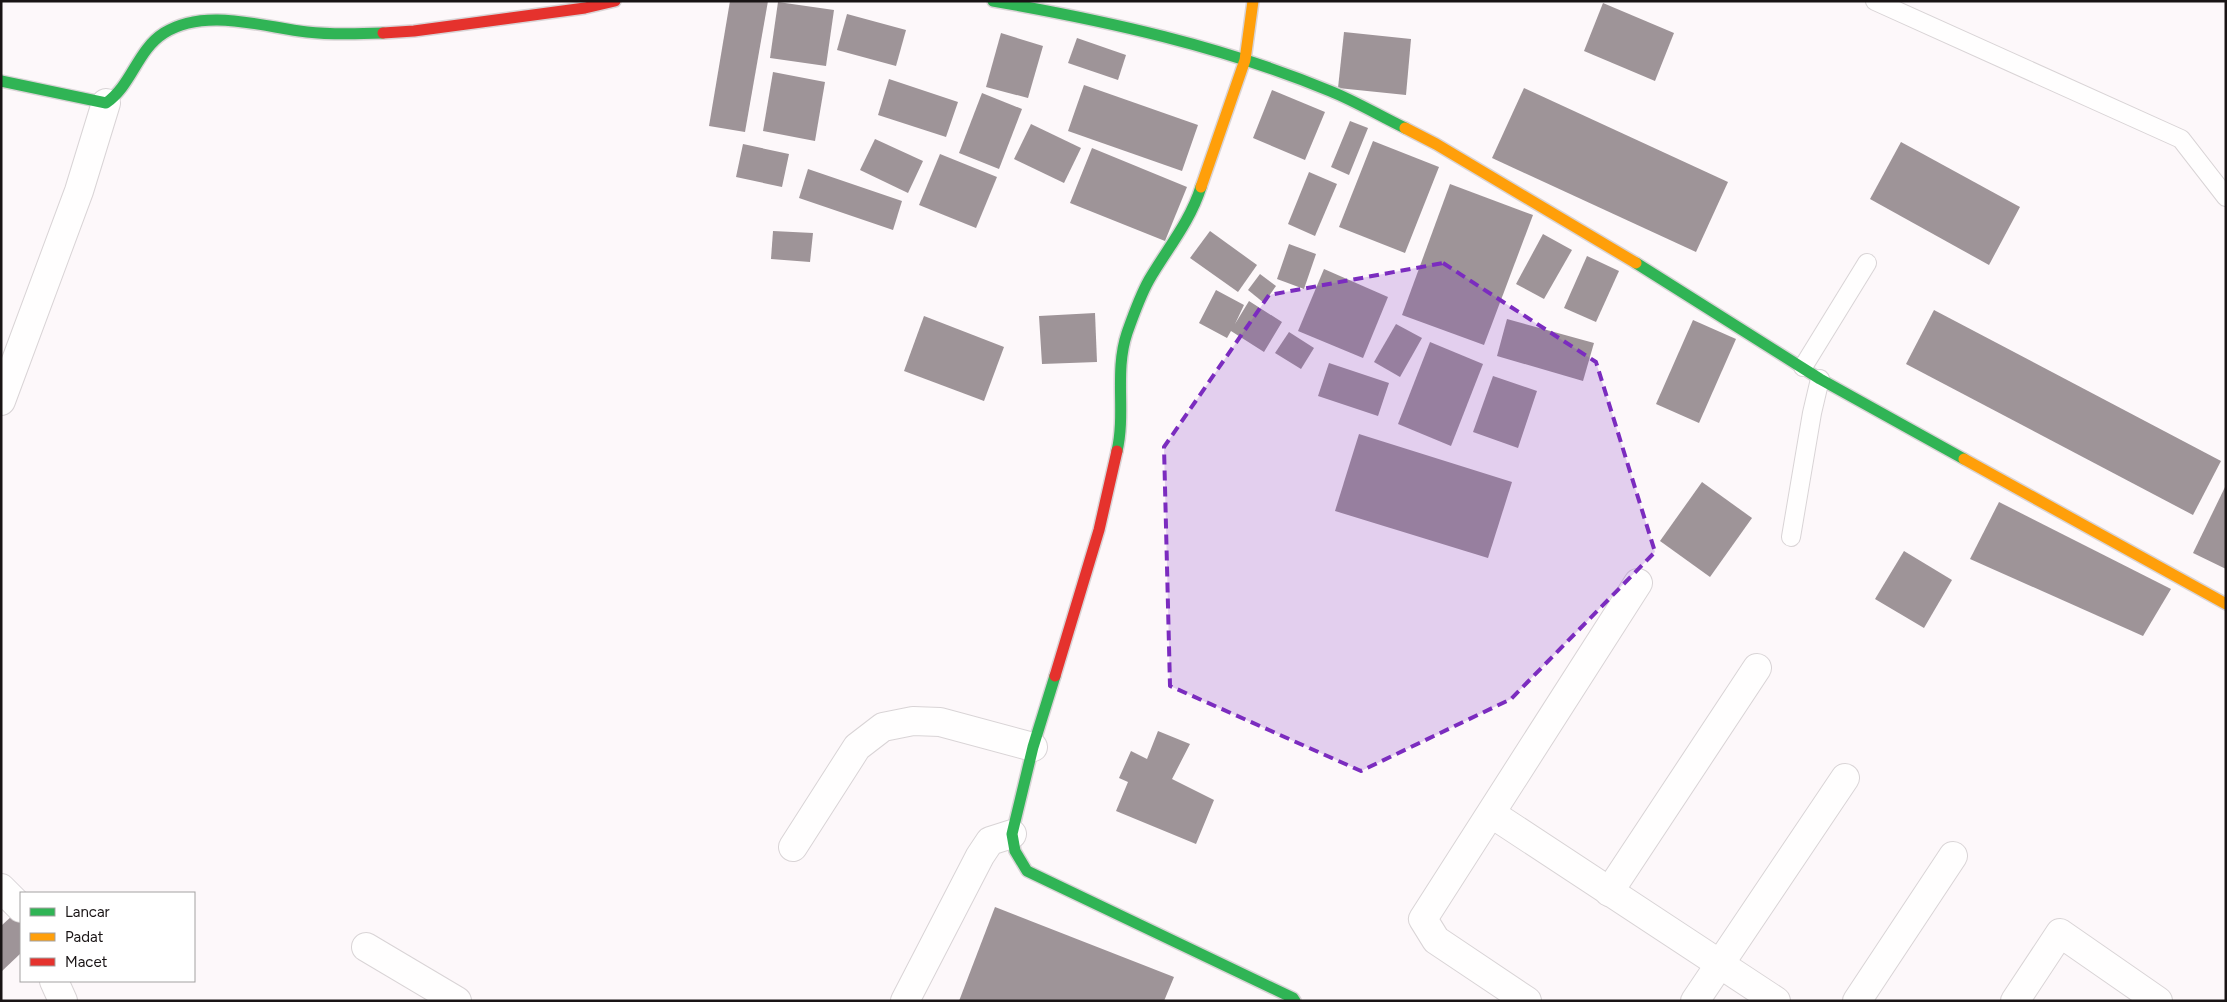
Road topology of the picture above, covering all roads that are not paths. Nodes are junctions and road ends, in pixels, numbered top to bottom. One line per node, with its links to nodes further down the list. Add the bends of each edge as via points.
1 (614, 1): 7 (street, via 585,8 391,33 309,32 247,22 213,21 180,26 158,36 142,54 114,99)
2 (992, 1): 5 (street, via 1143,31)
3 (1253, 1): 5 (street)
4 (1875, 1): 8 (lane, via 2181,139)
5 (1245, 60): 10 (street, via 1331,91 1436,144 1604,243); 17 (street, via 1194,209 1148,282 1126,335 1119,386 1122,431 1103,512)
6 (1, 81): 7 (street)
7 (106, 103): 12 (street, via 79,191)
8 (2226, 198)
9 (1867, 263): 10 (lane)
10 (1802, 367): 11 (street)
11 (1820, 379): 13 (lane); 15 (street)
12 (1, 401)
13 (1791, 537)
14 (1638, 583): 19 (street)
15 (2226, 604)
16 (1757, 668): 24 (street)
17 (1033, 747): 20 (street); 21 (street, via 940,722 913,721 883,727 857,747)
18 (1845, 778): 27 (street)
19 (1492, 814): 24 (street); 33 (street, via 1423,920 1436,940)
20 (1012, 834): 31 (street, via 990,841 980,856); 32 (street, via 1015,851 1027,871)
21 (793, 847)
22 (1953, 856): 36 (street)
23 (1, 888): 25 (street)
24 (1610, 892): 27 (street)
25 (20, 907)
26 (366, 947): 30 (street)
27 (1719, 964): 34 (street); 35 (street)
28 (54, 982): 29 (street)
29 (63, 1001)
30 (457, 1001)
31 (905, 1001)
32 (1295, 1001)
33 (1527, 1001)
34 (1695, 1001)
35 (1776, 1001)
36 (1857, 1001)
37 (2015, 1001): 38 (street, via 2060,933)
38 (2158, 1001)

